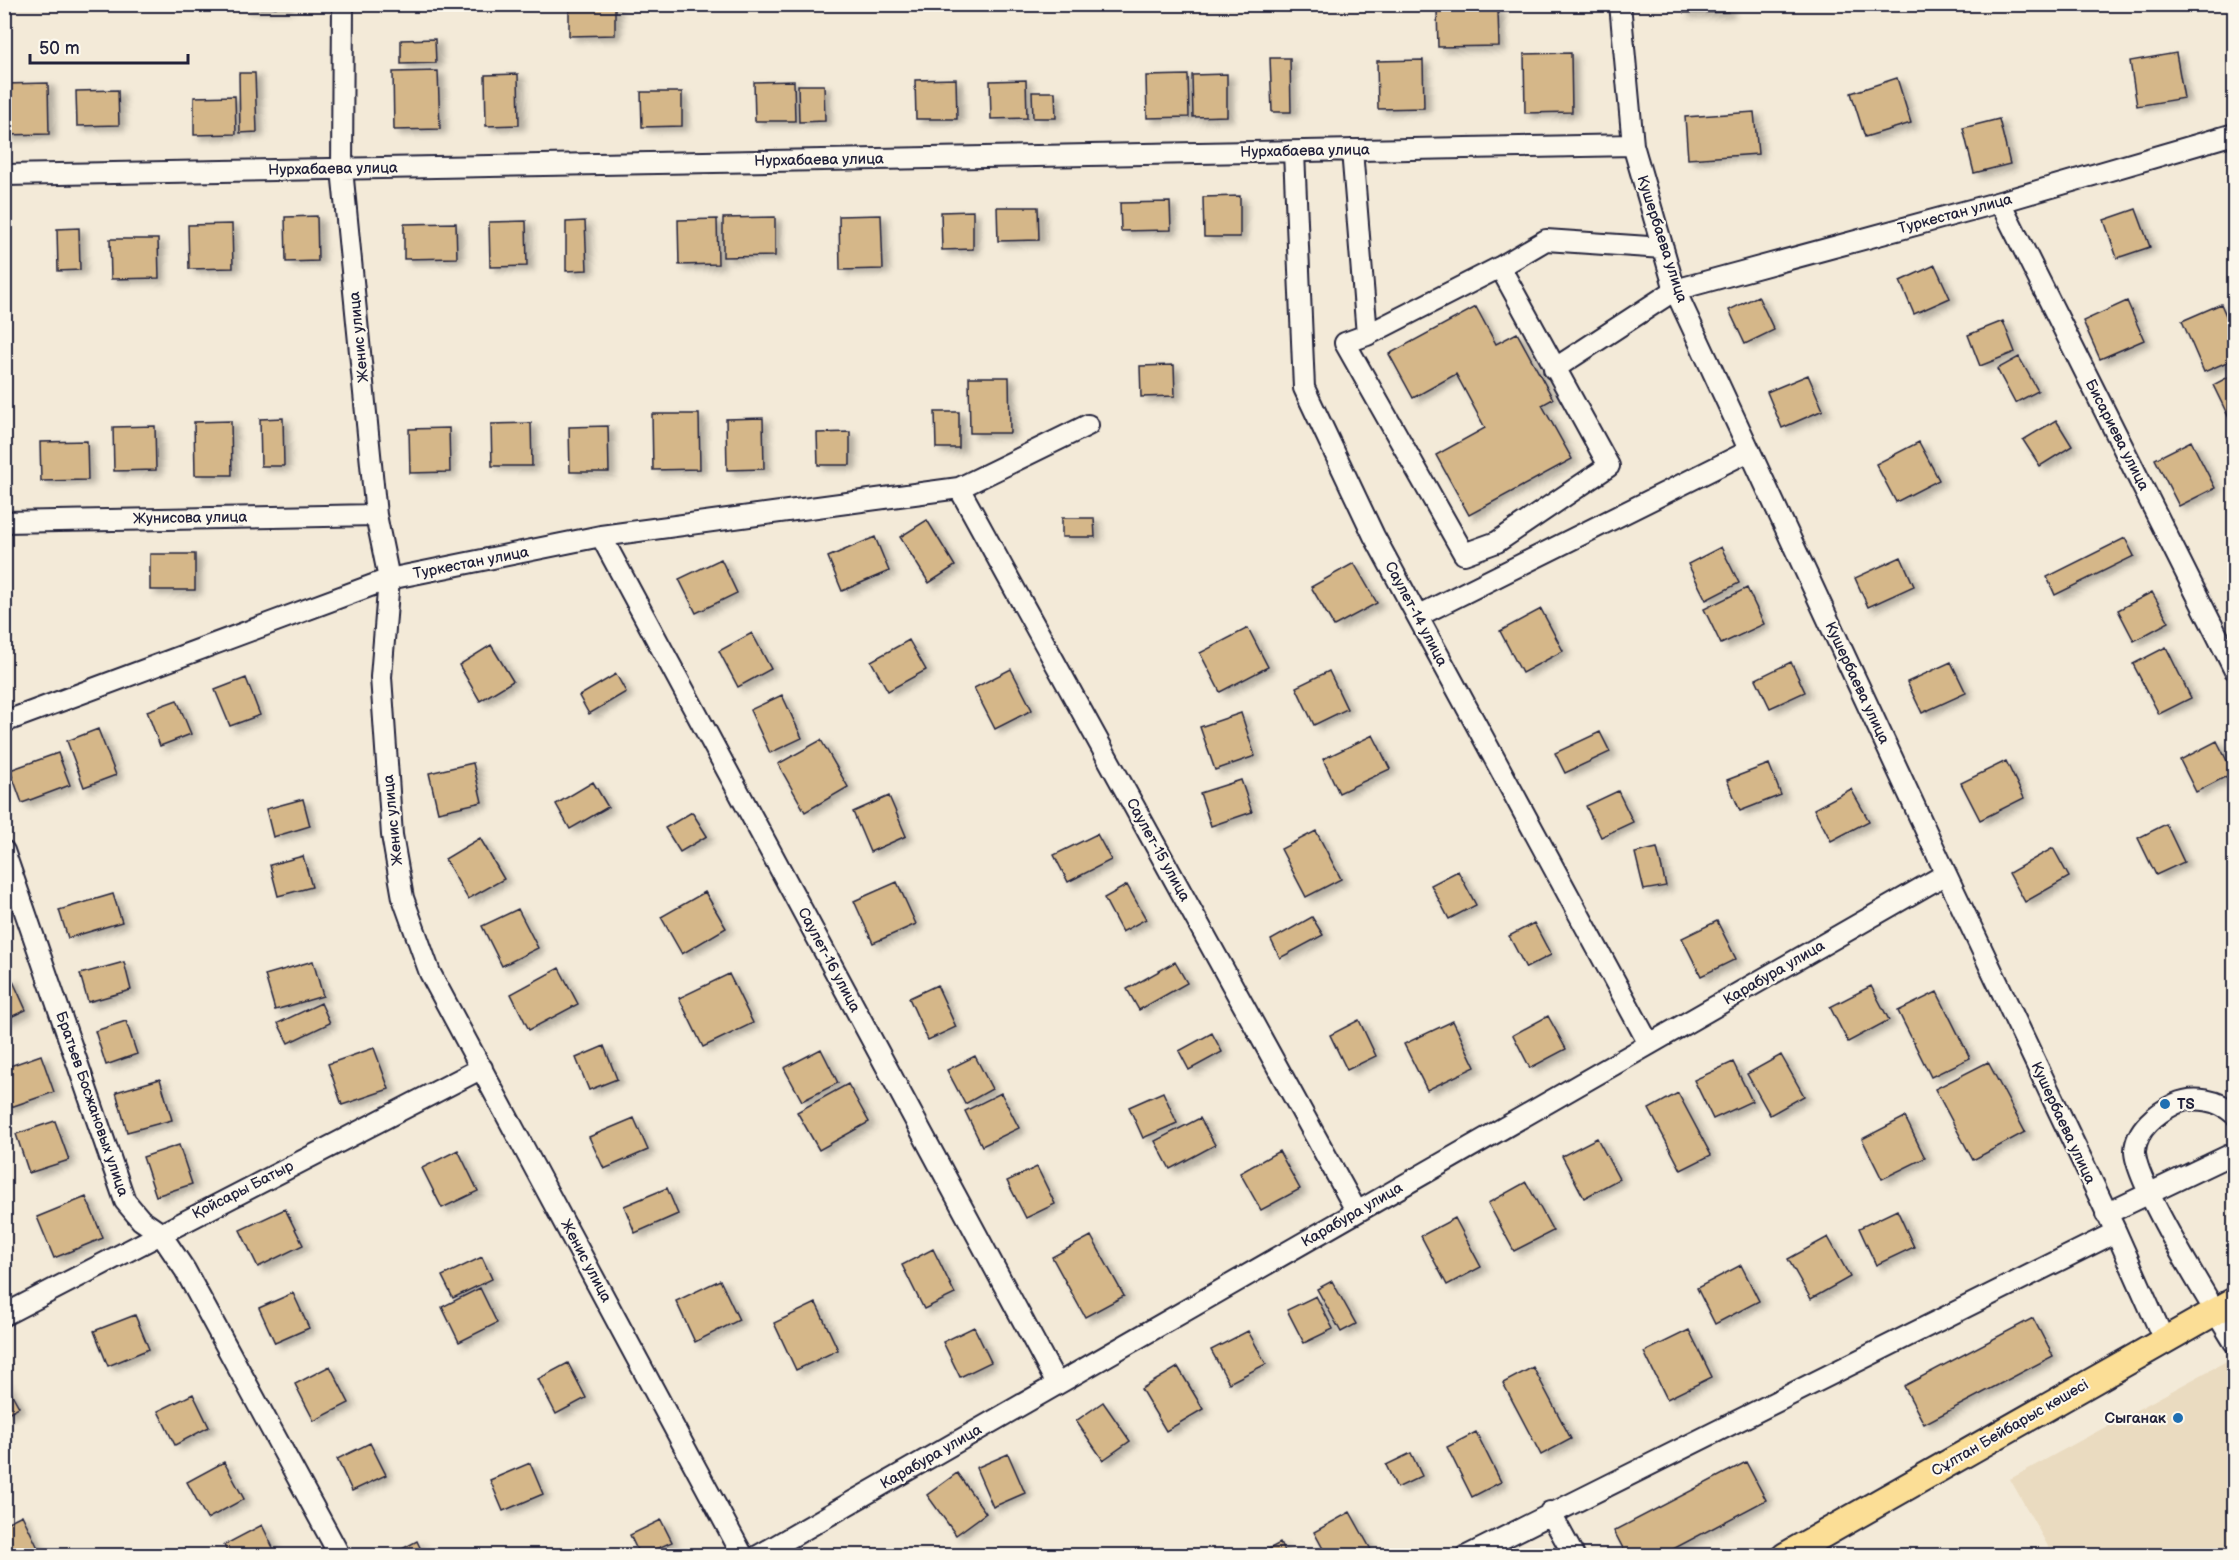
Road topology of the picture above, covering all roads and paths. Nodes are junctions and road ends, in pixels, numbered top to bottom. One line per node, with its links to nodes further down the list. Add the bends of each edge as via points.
1 (343, 4): 7 (street, Женис улица)
2 (1620, 4): 4 (street, Кушербаева улица)
3 (2235, 134): 9 (street, Туркестан улица)
4 (1633, 145): 5 (street, Нурхабаева улица); 10 (street, Кушербаева улица)
5 (1352, 150): 6 (street, Нурхабаева улица); 13 (street)
6 (1294, 152): 7 (street, Нурхабаева улица); 22 (street, Саулет-14 улица, via 1304,388 1374,536)
7 (342, 169): 8 (street, Нурхабаева улица); 18 (street, Женис улица)
8 (4, 175)
9 (2000, 202): 12 (street, Туркестан улица); 23 (street, Бисариева улица)
10 (1663, 248): 11 (street, via 1546,240); 12 (street, Кушербаева улица)
11 (1500, 267): 13 (street); 14 (street)
12 (1675, 290): 14 (street, Туркестан улица); 16 (street, Кушербаева улица)
13 (1366, 335): 14 (street, via 1345,343 1464,554 1497,542 1609,466)
14 (1554, 369)
15 (1088, 425): 17 (street, Туркестан улица)
16 (1749, 452): 22 (street); 26 (street, Кушербаева улица)
17 (959, 488): 20 (street, Туркестан улица); 32 (street, Саулет-15 улица)
18 (376, 515): 19 (street, Жунисова улица); 21 (street, Женис улица)
19 (4, 522)
20 (601, 536): 21 (street, Туркестан улица); 39 (street, Саулет-16 улица)
21 (389, 579): 24 (street, Туркестан улица); 28 (street, Женис улица, via 381,677 392,835 403,898 430,973)
22 (1418, 616): 27 (street, Саулет-14 улица)
23 (2235, 669)
24 (4, 722)
25 (4, 851): 34 (street, Братьев Босжановых улица, via 125,1201 141,1220)
26 (1946, 874): 27 (street, Карабура улица); 33 (street, Кушербаева улица)
27 (1649, 1044): 32 (street, Карабура улица)
28 (482, 1068): 34 (street, Қойсары Батыр); 42 (street, Женис улица)
29 (2235, 1114): 31 (street, via 2216,1102 2198,1100 2177,1103 2153,1117 2138,1136 2135,1152)
30 (2235, 1153): 31 (street)
31 (2149, 1194): 33 (street); 35 (street)
32 (1357, 1212): 39 (street, Карабура улица)
33 (2111, 1223): 37 (street, Кушербаева улица); 40 (street)
34 (160, 1233): 36 (street, Қойсары Батыр); 41 (street, Братьев Босжановых улица, via 185,1270)
35 (2225, 1307): 37 (main road, Сұлтан Бейбарыс көшесі); 38 (street)
36 (4, 1315)
37 (2164, 1340): 46 (main road, Сұлтан Бейбарыс көшесі)
38 (2235, 1342)
39 (1057, 1384): 43 (street, Карабура улица)
40 (1550, 1512): 44 (street); 45 (street)
41 (340, 1556)
42 (743, 1556)
43 (758, 1556)
44 (1467, 1556)
45 (1574, 1556)
46 (1785, 1556)

